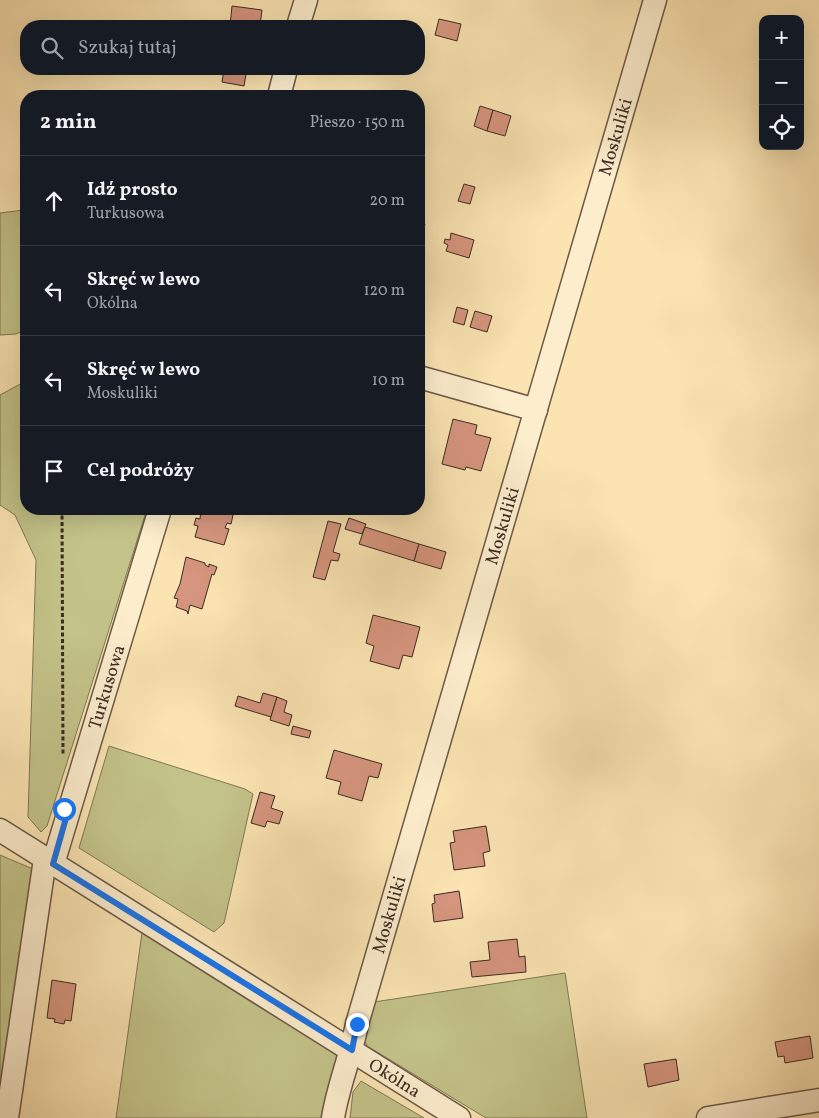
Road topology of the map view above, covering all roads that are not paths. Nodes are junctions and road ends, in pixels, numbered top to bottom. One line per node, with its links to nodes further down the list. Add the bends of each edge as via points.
1 (306, 0): 3 (street)
2 (655, 0): 7 (street, Moskuliki)
3 (300, 20)
4 (284, 75): 5 (street)
5 (281, 90)
6 (425, 379): 7 (street)
7 (536, 410): 11 (street, Moskuliki)
8 (158, 515): 10 (street, Turkusowa)
9 (0, 830): 10 (street, Okólna)
10 (49, 861): 11 (street, Okólna); 13 (street, Turkusowa)
11 (352, 1050): 14 (street, Moskuliki, via 338,1090); 15 (street, Okólna)
12 (819, 1100): 16 (street)
13 (7, 1118)
14 (333, 1118)
15 (459, 1118)
16 (708, 1118)

